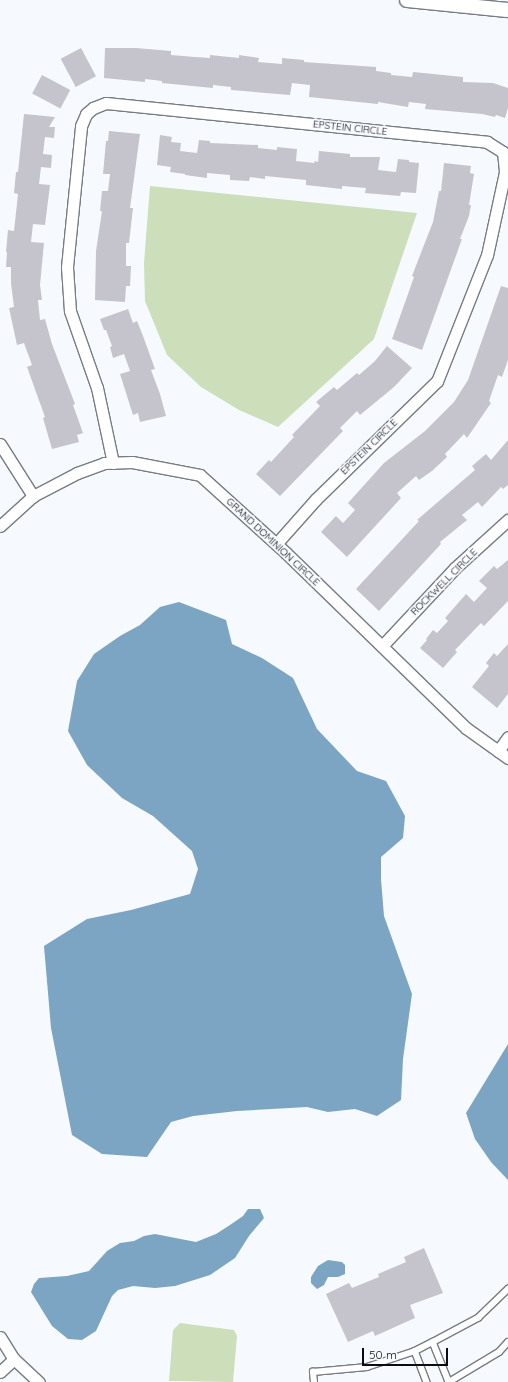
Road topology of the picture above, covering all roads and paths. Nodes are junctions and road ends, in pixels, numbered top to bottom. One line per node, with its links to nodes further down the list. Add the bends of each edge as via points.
1 (407, 0): 2 (street)
2 (508, 10)
3 (0, 444): 5 (street)
4 (113, 463): 5 (street, GRAND DOMINION CIRCLE, via 104,463 77,473); 8 (street, GRAND DOMINION CIRCLE, via 132,462 200,476); 8 (street, EPSTEIN CIRCLE, via 96,388 70,311 66,267 81,126 86,114 106,103 487,142 503,152 505,172 487,254 437,381 316,499)
5 (33, 496): 7 (street, GRAND DOMINION CIRCLE)
6 (508, 520): 9 (street, ROCKWELL CIRCLE, via 455,568)
7 (0, 526)
8 (276, 544): 9 (street, GRAND DOMINION CIRCLE)
9 (382, 646): 11 (street, GRAND DOMINION CIRCLE, via 466,728)
10 (508, 737): 11 (street)
11 (498, 751): 12 (street, GRAND DOMINION CIRCLE)
12 (508, 758)
13 (508, 1289): 15 (lane, via 478,1318)
14 (0, 1337): 18 (street)
15 (434, 1342): 17 (lane); 23 (lane)
16 (508, 1342): 23 (lane, via 498,1352)
17 (415, 1351): 21 (lane, via 367,1366 313,1372); 22 (lane)
18 (14, 1359): 19 (street); 20 (street)
19 (0, 1372)
20 (39, 1382)
21 (314, 1382)
22 (427, 1382)
23 (449, 1382)

